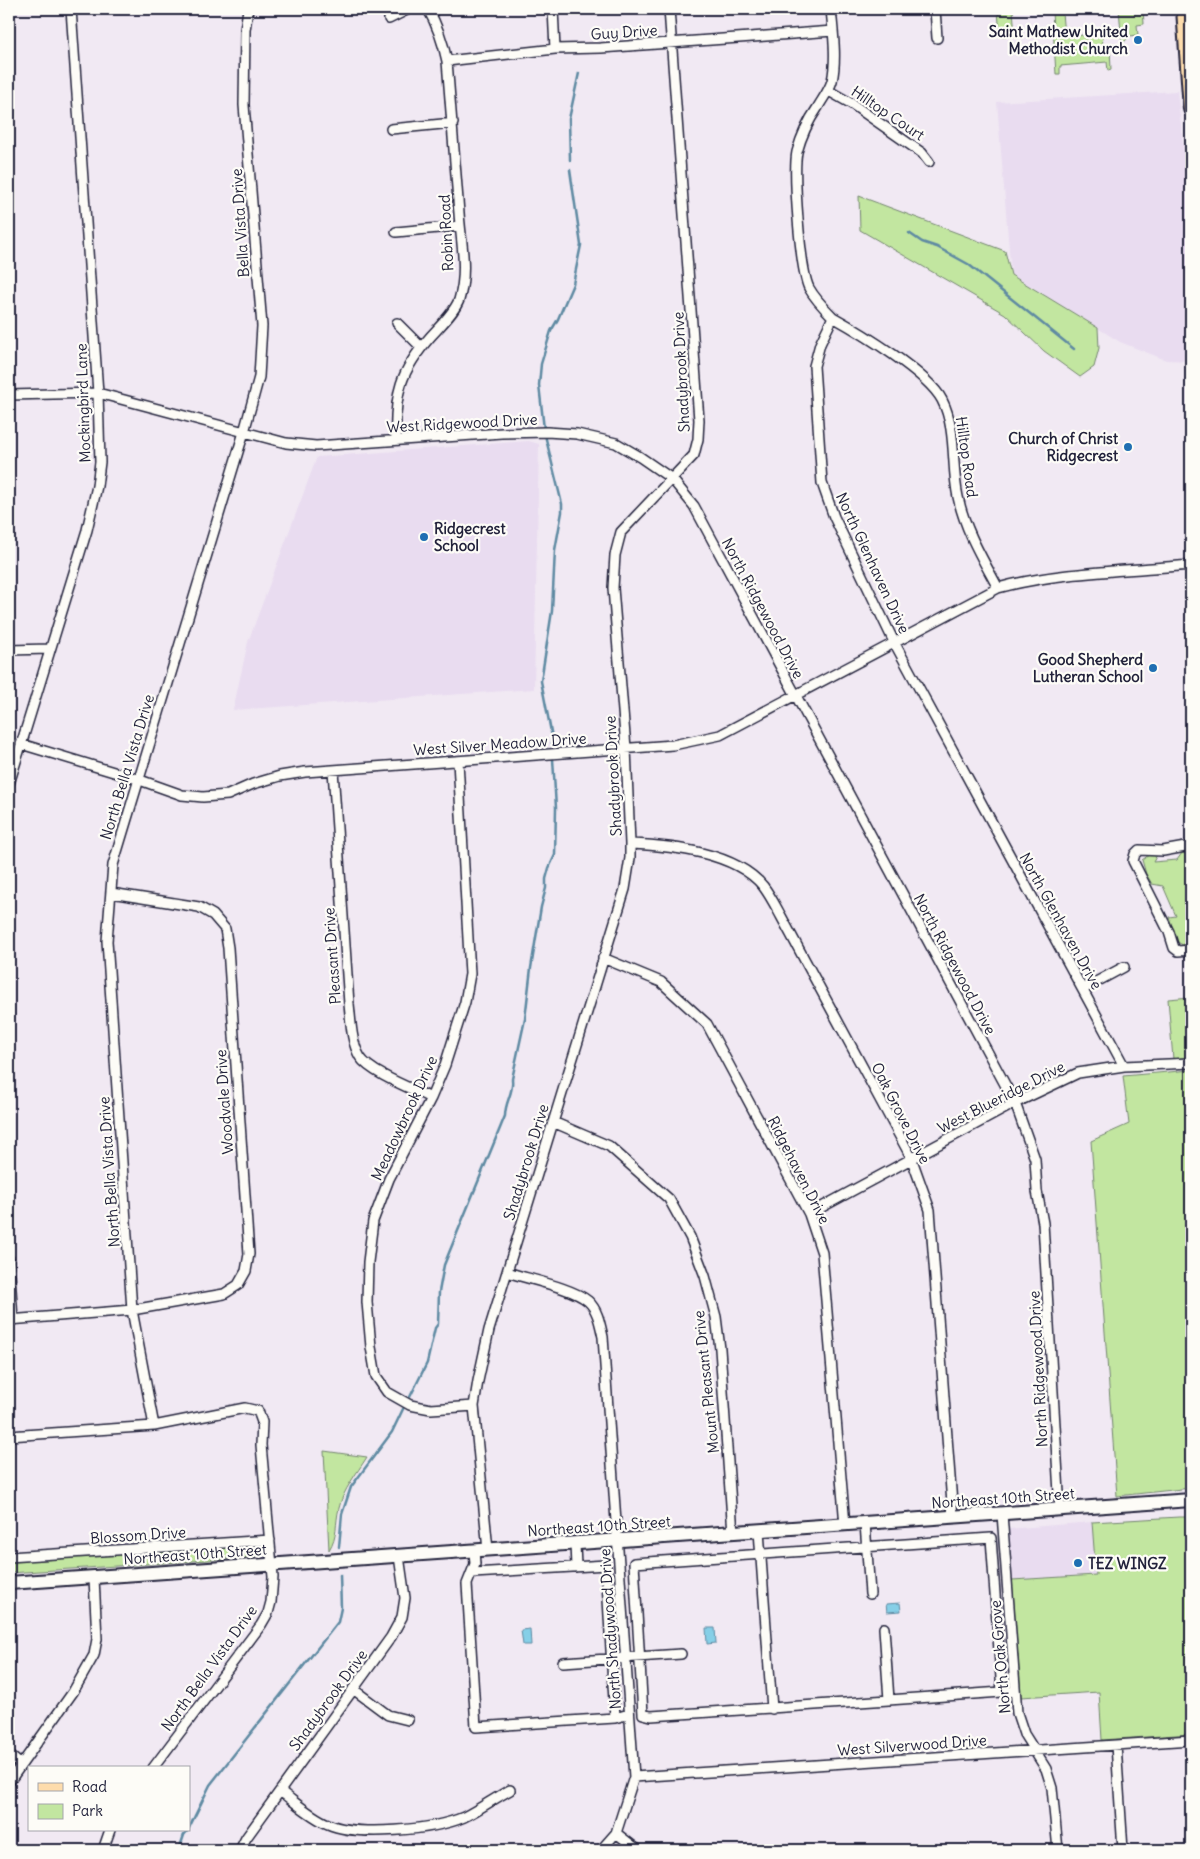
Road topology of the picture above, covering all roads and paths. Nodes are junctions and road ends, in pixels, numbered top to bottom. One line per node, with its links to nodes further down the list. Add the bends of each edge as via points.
1 (71, 9): 26 (street, Mockingbird Lane)
2 (248, 9): 28 (street, Bella Vista Drive, via 244,104 262,326 259,377)
3 (408, 9): 10 (street)
4 (428, 9): 15 (street, Robin Road)
5 (553, 9): 14 (street)
6 (668, 9): 13 (street, Shadybrook Drive)
7 (831, 9): 11 (street)
8 (935, 9): 12 (street)
9 (1184, 9): 17 (main road)
10 (389, 19)
11 (833, 31): 13 (street, Guy Drive); 16 (street, via 835,65)
12 (937, 38)
13 (671, 42): 14 (street, Guy Drive); 30 (street, Shadybrook Drive, via 699,420 694,455)
14 (555, 49): 15 (street, Guy Drive)
15 (447, 61): 18 (street, Robin Road)
16 (829, 91): 20 (street, Hilltop Court, via 915,148); 23 (street, via 805,131 797,153 796,173 804,273 815,298)
17 (1191, 109)
18 (453, 123): 19 (street); 21 (street, Robin Road)
19 (391, 129)
20 (929, 162)
21 (460, 226): 22 (street); 25 (street, Robin Road, via 465,266 458,301)
22 (396, 232)
23 (833, 317): 32 (street, Hilltop Road, via 896,357 941,398 950,420 955,479 964,523); 33 (street, North Glenhaven Drive, via 814,366 822,483 839,529)
24 (397, 323): 25 (street)
25 (422, 347): 29 (street, Robin Road, via 404,374 397,393 394,413)
26 (98, 393): 27 (street, West Ridgewood Drive); 28 (street, West Ridgewood Drive); 34 (street, Mockingbird Lane, via 100,462 97,486 87,530)
27 (9, 396)
28 (244, 432): 29 (street, West Ridgewood Drive, via 286,443 316,446); 41 (street, North Bella Vista Drive)
29 (396, 440): 30 (street, West Ridgewood Drive, via 538,432 577,434 616,443)
30 (672, 479): 36 (street, North Ridgewood Drive, via 694,506); 38 (street, Shadybrook Drive, via 621,532 615,555 613,588)
31 (1191, 565): 32 (street, West Silver Meadow Drive, via 1074,575)
32 (998, 588): 33 (street, West Silver Meadow Drive)
33 (894, 642): 36 (street, West Silver Meadow Drive); 49 (street, North Glenhaven Drive)
34 (49, 649): 35 (street); 37 (street, Mockingbird Lane)
35 (9, 650)
36 (795, 696): 38 (street, West Silver Meadow Drive, via 720,736 673,745); 53 (street, North Ridgewood Drive)
37 (21, 744): 41 (street, West Silver Meadow Drive); 42 (street, Mockingbird Lane)
38 (626, 748): 39 (street, West Silver Meadow Drive); 43 (street, Shadybrook Drive)
39 (458, 761): 40 (street, West Silver Meadow Drive); 52 (street, Meadowbrook Drive, via 470,974 465,1002)
40 (333, 770): 41 (street, West Silver Meadow Drive, via 280,776 228,795 202,797 182,795); 52 (street, Pleasant Drive, via 353,1038 360,1057 372,1069)
41 (138, 779): 45 (street, North Bella Vista Drive, via 113,865)
42 (9, 784)
43 (630, 844): 47 (street, Shadybrook Drive, via 625,889); 55 (street, Oak Grove Drive, via 664,846 729,862 763,886)
44 (1191, 846): 46 (street, via 1163,851 1140,850 1133,860 1174,948)
45 (110, 893): 59 (street, North Bella Vista Drive, via 108,941); 59 (street, Woodvale Drive, via 199,907 213,915 224,929 228,948 249,1254 246,1271 238,1285 224,1294)
46 (1191, 950)
47 (603, 958): 54 (street, Shadybrook Drive); 56 (street, Ridgehaven Drive, via 661,982 707,1024)
48 (1124, 967): 49 (street)
49 (1083, 989): 51 (street, North Glenhaven Drive)
50 (1191, 1063): 51 (street, West Blueridge Drive)
51 (1124, 1066): 53 (street, West Blueridge Drive, via 1078,1073)
52 (431, 1098): 61 (street, Meadowbrook Drive, via 389,1179 373,1221 367,1302 371,1347 376,1376 387,1392 410,1404 431,1409)
53 (1014, 1103): 55 (street, West Blueridge Drive); 65 (street, North Ridgewood Drive, via 1034,1159 1043,1223)
54 (553, 1122): 58 (street, Shadybrook Drive); 71 (street, Mount Pleasant Drive, via 608,1146 669,1199 690,1237 706,1276 716,1317)
55 (911, 1157): 56 (street, West Blueridge Drive); 67 (street, Oak Grove Drive, via 930,1210)
56 (809, 1214): 69 (street, Ridgehaven Drive, via 822,1252)
57 (9, 1259): 60 (street)
58 (507, 1272): 61 (street, Shadybrook Drive, via 489,1330); 73 (street, North Shadywood Drive, via 575,1293 589,1302 598,1315 603,1337)
59 (132, 1310): 60 (street, Woodvale Drive); 62 (street, North Bella Vista Drive)
60 (11, 1320)
61 (474, 1406): 76 (street, Shadybrook Drive)
62 (154, 1426): 63 (street); 72 (street, North Bella Vista Drive, via 245,1408 258,1411 262,1422 261,1446)
63 (9, 1436)
64 (1191, 1500): 65 (main road, Northeast 10th Street)
65 (1060, 1510): 66 (main road, Northeast 10th Street)
66 (1002, 1514): 67 (main road, Northeast 10th Street); 94 (street, North Oak Grove)
67 (952, 1517): 68 (main road, Northeast 10th Street)
68 (865, 1524): 69 (main road, Northeast 10th Street); 75 (street)
69 (845, 1525): 70 (main road, Northeast 10th Street)
70 (760, 1531): 71 (main road, Northeast 10th Street); 78 (street)
71 (733, 1533): 73 (main road, Northeast 10th Street)
72 (270, 1540): 80 (street, Blossom Drive); 81 (street, North Bella Vista Drive)
73 (618, 1541): 74 (main road, Northeast 10th Street); 90 (street, North Shadywood Drive)
74 (575, 1544): 76 (main road, Northeast 10th Street); 82 (street)
75 (866, 1546): 78 (street); 86 (street); 95 (street, via 991,1538)
76 (488, 1550): 77 (main road, Northeast 10th Street)
77 (474, 1551): 79 (main road, Northeast 10th Street); 83 (street)
78 (761, 1554): 89 (street, via 634,1563); 97 (street)
79 (399, 1556): 81 (main road, Northeast 10th Street); 93 (street, Shadybrook Drive, via 405,1598 402,1617)
80 (9, 1557)
81 (272, 1565): 84 (main road, Northeast 10th Street); 106 (street, North Bella Vista Drive, via 271,1602 261,1625)
82 (576, 1567): 83 (street); 91 (street, via 606,1565)
83 (473, 1573): 99 (street, via 468,1584 476,1726)
84 (94, 1578): 85 (main road, Northeast 10th Street); 105 (street, via 97,1639 94,1655 73,1692)
85 (9, 1583)
86 (870, 1594)
87 (884, 1628): 96 (street)
88 (681, 1654): 89 (street)
89 (640, 1656): 90 (street); 97 (street, via 643,1714)
90 (626, 1658): 91 (street); 98 (street, North Shadywood Drive)
91 (612, 1659): 92 (street); 99 (street)
92 (563, 1662)
93 (353, 1689): 100 (street, via 388,1715); 110 (street, Shadybrook Drive)
94 (1015, 1691): 95 (street); 103 (street, North Oak Grove, via 1017,1713)
95 (1002, 1692): 96 (street)
96 (889, 1700): 97 (street)
97 (772, 1709)
98 (629, 1714): 99 (street); 107 (street, North Shadywood Drive)
99 (615, 1718)
100 (408, 1720)
101 (1191, 1740): 102 (street, West Silverwood Drive)
102 (1116, 1745): 103 (street, West Silverwood Drive); 118 (street)
103 (1034, 1751): 107 (street, West Silverwood Drive); 117 (street, North Oak Grove, via 1046,1769 1052,1788)
104 (9, 1755): 105 (street)
105 (20, 1764): 108 (street)
106 (155, 1766)
107 (634, 1777): 112 (street, North Shadywood Drive)
108 (9, 1782)
109 (510, 1790): 110 (street, via 464,1816 431,1827 363,1831 341,1829 325,1823)
110 (280, 1791): 114 (street, Shadybrook Drive)
111 (109, 1832): 113 (street)
112 (616, 1833): 115 (street); 116 (street)
113 (103, 1850)
114 (240, 1850)
115 (601, 1850)
116 (638, 1850)
117 (1058, 1850)
118 (1123, 1850)

